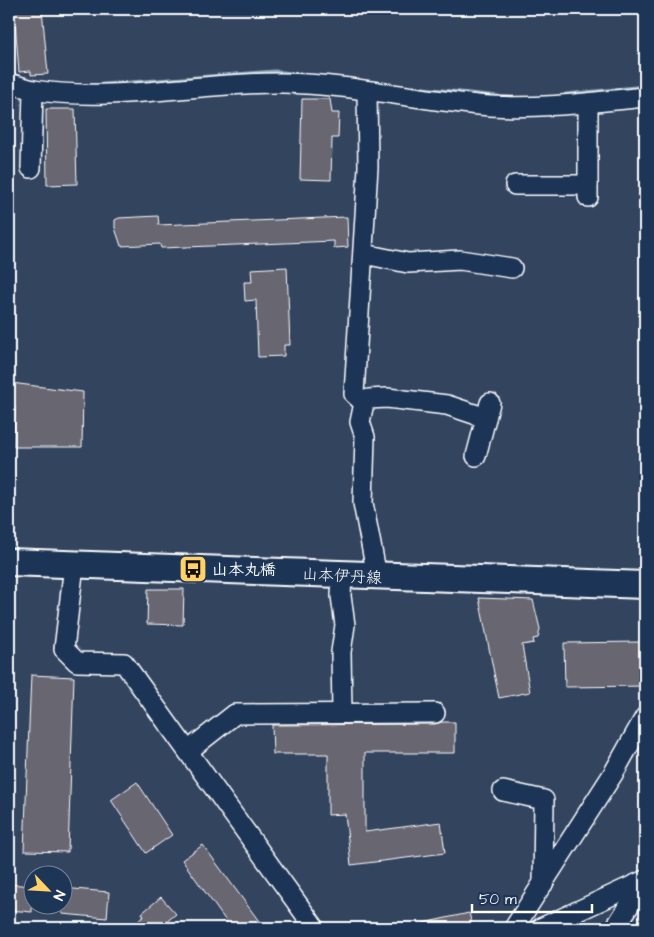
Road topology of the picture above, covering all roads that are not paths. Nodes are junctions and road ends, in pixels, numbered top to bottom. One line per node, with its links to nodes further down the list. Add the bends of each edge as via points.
1 (9, 83): 2 (street)
2 (33, 90): 3 (street, via 96,94 272,83); 6 (street)
3 (368, 91): 5 (street, via 513,107); 8 (street)
4 (645, 97): 5 (street)
5 (588, 103): 7 (street, via 588,191)
6 (31, 168)
7 (523, 181)
8 (364, 254): 9 (street, via 408,263 460,260); 10 (street, via 354,394)
9 (512, 268)
10 (364, 403): 11 (street, via 369,399 387,398 488,410); 15 (street, via 360,422 365,437 363,502)
11 (476, 456)
12 (9, 562): 13 (main road, 山本伊丹線)
13 (74, 565): 14 (main road, 山本伊丹線); 20 (street, via 64,649 78,662 124,663)
14 (342, 575): 15 (main road, 山本伊丹線); 17 (street, via 345,625 341,652)
15 (377, 576): 16 (main road, 山本伊丹線)
16 (645, 585)
17 (342, 712): 18 (street); 20 (street, via 235,714)
18 (435, 713)
19 (645, 717): 23 (street)
20 (188, 751): 24 (street)
21 (503, 792): 23 (street, via 544,800)
22 (645, 880): 26 (street); 27 (street)
23 (543, 886): 25 (street)
24 (315, 928)
25 (514, 928)
26 (541, 928)
27 (615, 928)

